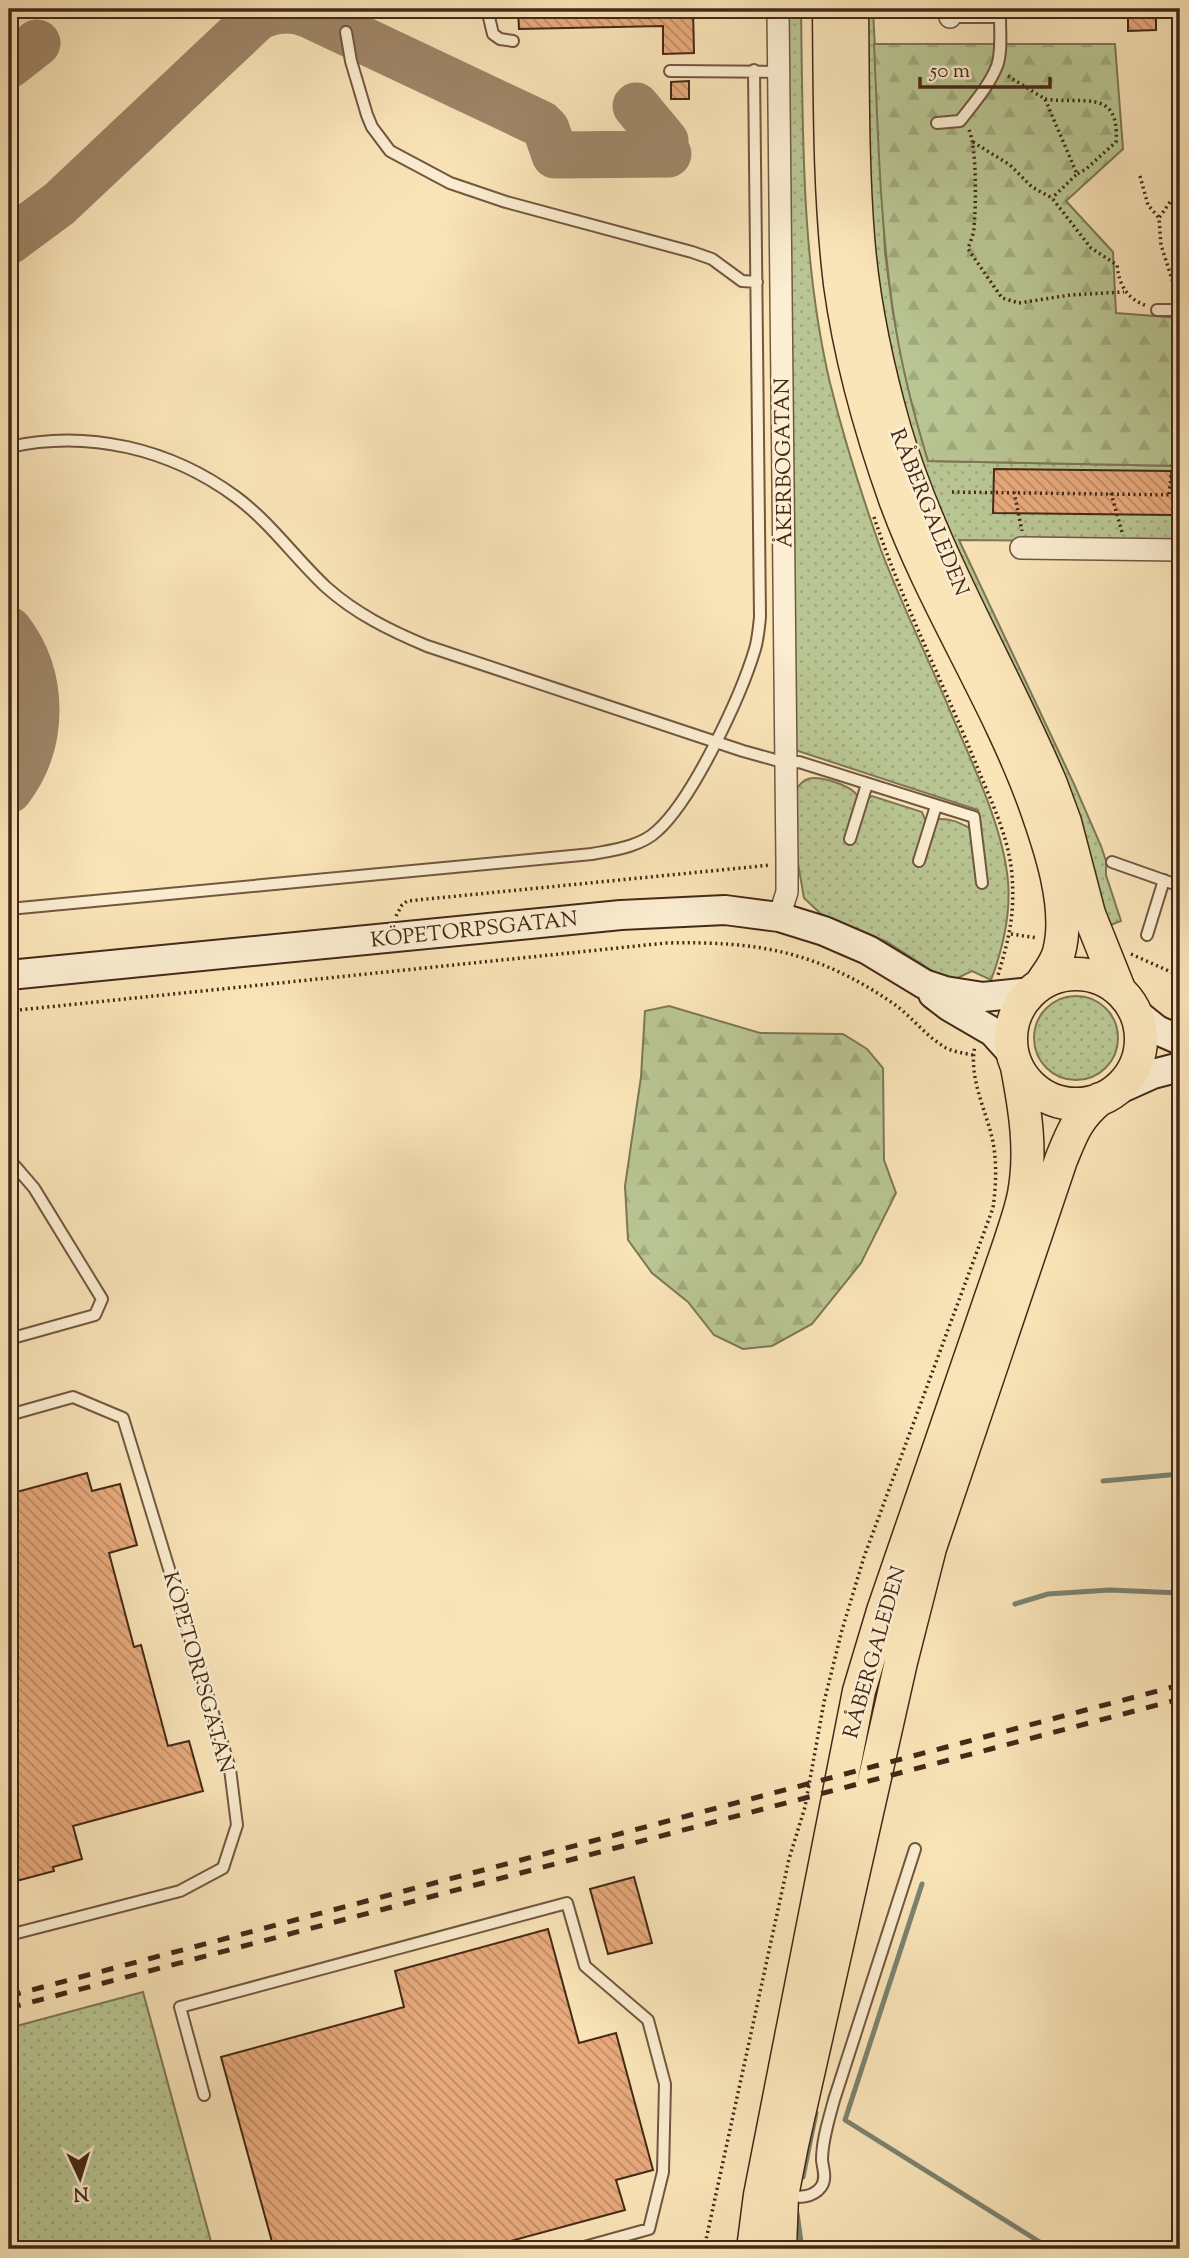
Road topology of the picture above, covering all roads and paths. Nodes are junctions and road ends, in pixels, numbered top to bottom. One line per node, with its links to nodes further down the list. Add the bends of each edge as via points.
1 (487, 9): 7 (lane, via 493,34)
2 (778, 9): 11 (street, ÅKERBOGATAN)
3 (829, 9): 56 (main road, RÅBERGALEDEN, via 833,206 840,284 858,380 896,501 1016,758 1054,864 1062,926 1058,954)
4 (852, 9): 57 (main road, RÅBERGALEDEN, via 858,239 871,326 896,431 939,545 1051,784 1089,914)
5 (950, 13): 8 (lane, via 1000,17)
6 (346, 32): 19 (lane, via 367,115 390,151 461,187 692,252 712,259 742,281)
7 (513, 41)
8 (997, 65): 12 (path); 13 (lane, via 960,121)
9 (754, 70): 10 (lane); 11 (lane); 19 (lane)
10 (670, 71)
11 (778, 72): 35 (street, ÅKERBOGATAN)
12 (1045, 99): 14 (path); 14 (path, via 1098,100 1111,109 1117,125 1116,142)
13 (937, 123)
14 (1077, 174): 16 (path)
15 (1140, 176): 18 (path, via 1148,205)
16 (1052, 198): 20 (path, via 1091,248 1117,265); 20 (path, via 973,142 974,230 968,249 1002,298 1019,303)
17 (1170, 202): 18 (path)
18 (1159, 218): 21 (path, via 1161,245)
19 (757, 282): 34 (lane, via 760,617 756,647)
20 (1124, 292): 22 (path)
21 (1180, 303)
22 (1157, 310): 23 (lane)
23 (1180, 310)
24 (1180, 432): 29 (path)
25 (9, 447): 34 (lane, via 87,440 168,459 237,497 328,589 373,622 427,646)
26 (952, 492): 27 (path)
27 (1014, 492): 28 (path); 31 (path)
28 (1111, 493): 29 (path); 32 (path)
29 (1168, 494): 30 (path)
30 (1180, 495)
31 (1023, 548): 32 (street)
32 (1127, 549): 33 (street)
33 (1180, 550)
34 (716, 741): 35 (lane); 45 (lane, via 682,800 656,832 622,848)
35 (786, 763): 36 (lane, via 799,762); 41 (street, ÅKERBOGATAN)
36 (867, 784): 37 (lane); 38 (lane)
37 (936, 806): 39 (lane); 43 (lane, via 974,817)
38 (850, 839)
39 (919, 861)
40 (1112, 862): 42 (lane)
41 (787, 864): 46 (street, ÅKERBOGATAN, via 787,892); 49 (path, via 407,901 396,918)
42 (1164, 880): 44 (lane); 48 (lane)
43 (982, 883)
44 (1180, 886)
45 (9, 909)
46 (779, 917): 49 (street, KÖPETORPSGATAN, via 697,909); 55 (street, KÖPETORPSGATAN, via 848,940)
47 (1010, 934): 50 (path)
48 (1147, 935)
49 (397, 936): 52 (path); 53 (street, KÖPETORPSGATAN)
50 (1051, 939)
51 (1123, 951): 54 (path)
52 (401, 971): 58 (path); 60 (path, via 666,943 770,948 848,976 897,1006 943,1047)
53 (9, 975)
54 (1180, 976)
55 (924, 984): 56 (street, KÖPETORPSGATAN, via 983,996); 61 (street, KÖPETORPSGATAN, via 936,997 993,1032)
56 (1036, 988): 57 (main road, via 1060,975 1081,974 1101,978); 61 (main road, via 1013,1020)
57 (1128, 1002): 59 (street, via 1157,1030); 63 (main road, via 1141,1035 1139,1057 1130,1076)
58 (9, 1010)
59 (1180, 1040)
60 (973, 1055)
61 (1015, 1060): 63 (main road, via 1035,1090 1052,1100 1081,1104); 72 (main road, RÅBERGALEDEN, via 1026,1114 1024,1194 859,1690)
62 (1180, 1067): 63 (street)
63 (1107, 1095): 70 (main road, RÅBERGALEDEN, via 1075,1125 1061,1160 930,1548)
64 (9, 1159): 65 (lane, via 34,1188 102,1300 95,1315)
65 (9, 1339)
66 (9, 1415): 68 (lane, KÖPETORPSGATAN, via 73,1396 123,1418 230,1769 237,1825 223,1868 180,1891)
67 (915, 1849): 70 (lane, via 826,2128 822,2186 808,2196)
68 (9, 1935)
69 (204, 2095): 71 (lane, via 180,2007 568,1903 585,1966 648,2020 665,2084 663,2172 649,2230)
70 (782, 2196): 73 (main road, RÅBERGALEDEN)
71 (577, 2249)
72 (753, 2249)
73 (780, 2249)

